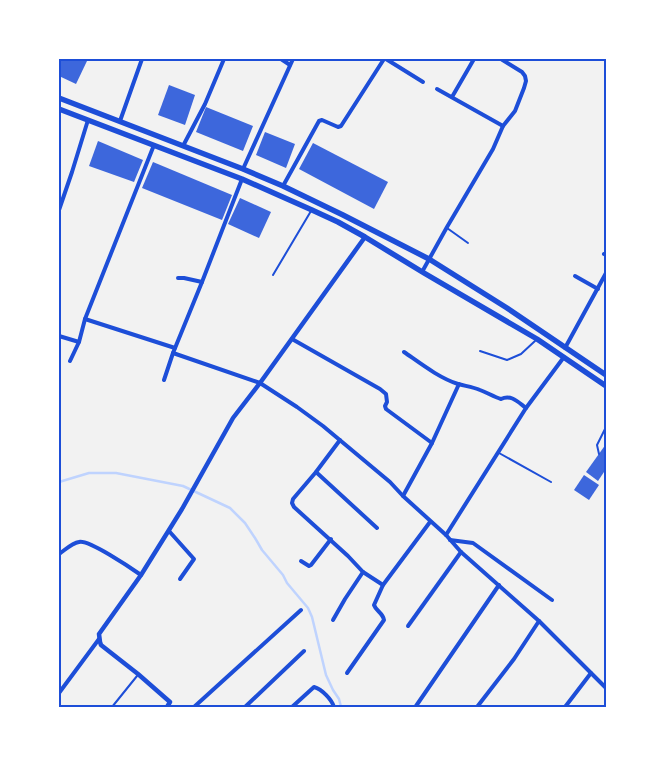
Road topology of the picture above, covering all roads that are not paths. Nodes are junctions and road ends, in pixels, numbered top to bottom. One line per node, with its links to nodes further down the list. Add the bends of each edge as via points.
1 (142, 59): 15 (street)
2 (224, 59): 18 (street)
3 (280, 59): 8 (street)
4 (293, 59): 8 (street)
5 (385, 59): 9 (street); 21 (street, via 341,126 319,121)
6 (474, 59): 11 (street)
7 (501, 59): 16 (street, via 522,72 526,81 515,111)
8 (290, 65): 19 (street)
9 (423, 82)
10 (437, 89): 11 (street)
11 (452, 97): 16 (street)
12 (59, 98): 15 (highway)
13 (59, 109): 14 (highway)
14 (88, 120): 17 (highway); 22 (street)
15 (120, 121): 18 (highway)
16 (503, 126): 24 (street)
17 (154, 145): 20 (highway); 35 (street)
18 (183, 146): 19 (highway)
19 (243, 169): 21 (highway)
20 (242, 180): 23 (highway); 33 (street)
21 (283, 186): 27 (highway)
22 (59, 210)
23 (312, 210): 25 (highway); 29 (lane)
24 (447, 227): 26 (lane); 27 (street)
25 (365, 237): 28 (highway); 37 (street)
26 (468, 243)
27 (430, 259): 28 (street); 40 (highway)
28 (422, 272): 38 (highway)
29 (273, 275)
30 (576, 276): 34 (street)
31 (606, 276): 34 (street)
32 (178, 278): 33 (street)
33 (202, 282): 41 (street)
34 (598, 289): 40 (street)
35 (85, 319): 39 (street); 41 (street)
36 (59, 336): 39 (street)
37 (292, 339): 48 (street); 54 (street, via 380,389 386,394 386,409)
38 (537, 339): 42 (lane, via 521,354 507,360); 44 (highway)
39 (79, 342): 45 (street)
40 (565, 348): 46 (highway)
41 (174, 350): 47 (street); 48 (street)
42 (480, 351)
43 (404, 352): 49 (street)
44 (564, 357): 50 (highway); 51 (street)
45 (70, 361)
46 (606, 375)
47 (164, 380)
48 (260, 383): 53 (street); 62 (street, via 233,418)
49 (459, 384): 51 (street, via 502,399 512,398); 54 (street)
50 (606, 386)
51 (526, 408): 55 (street)
52 (606, 427): 56 (lane, via 597,445)
53 (340, 440): 57 (street); 59 (street)
54 (432, 443): 59 (street)
55 (499, 453): 58 (lane); 63 (street)
56 (599, 454)
57 (316, 472): 61 (street); 64 (street, via 292,503)
58 (551, 482)
59 (403, 496): 60 (street)
60 (430, 522): 63 (street); 72 (street)
61 (377, 528)
62 (169, 530): 70 (street); 71 (street, via 194,559)
63 (446, 535): 65 (street)
64 (331, 539): 68 (street, via 311,565); 69 (street)
65 (450, 540): 66 (street); 74 (street, via 473,543)
66 (461, 552): 73 (street); 78 (street)
67 (59, 554): 70 (street, via 84,541)
68 (301, 561)
69 (363, 572): 72 (street); 76 (street)
70 (141, 575): 79 (street, via 99,634)
71 (180, 580)
72 (383, 585): 81 (street, via 374,605 384,620)
73 (499, 585): 77 (street); 87 (street)
74 (552, 600)
75 (301, 610): 91 (street)
76 (333, 620)
77 (539, 621): 82 (street); 95 (street)
78 (408, 626)
79 (99, 639): 83 (street, via 101,645); 85 (street)
80 (304, 651): 92 (street)
81 (347, 673)
82 (591, 673): 84 (street); 96 (street)
83 (138, 674): 86 (street); 88 (lane)
84 (606, 688)
85 (59, 693)
86 (170, 702): 89 (street); 90 (street)
87 (416, 706)
88 (112, 707)
89 (167, 707)
90 (175, 707)
91 (194, 707)
92 (245, 707)
93 (292, 707): 94 (street, via 314,687)
94 (334, 707)
95 (478, 707)
96 (565, 707)

